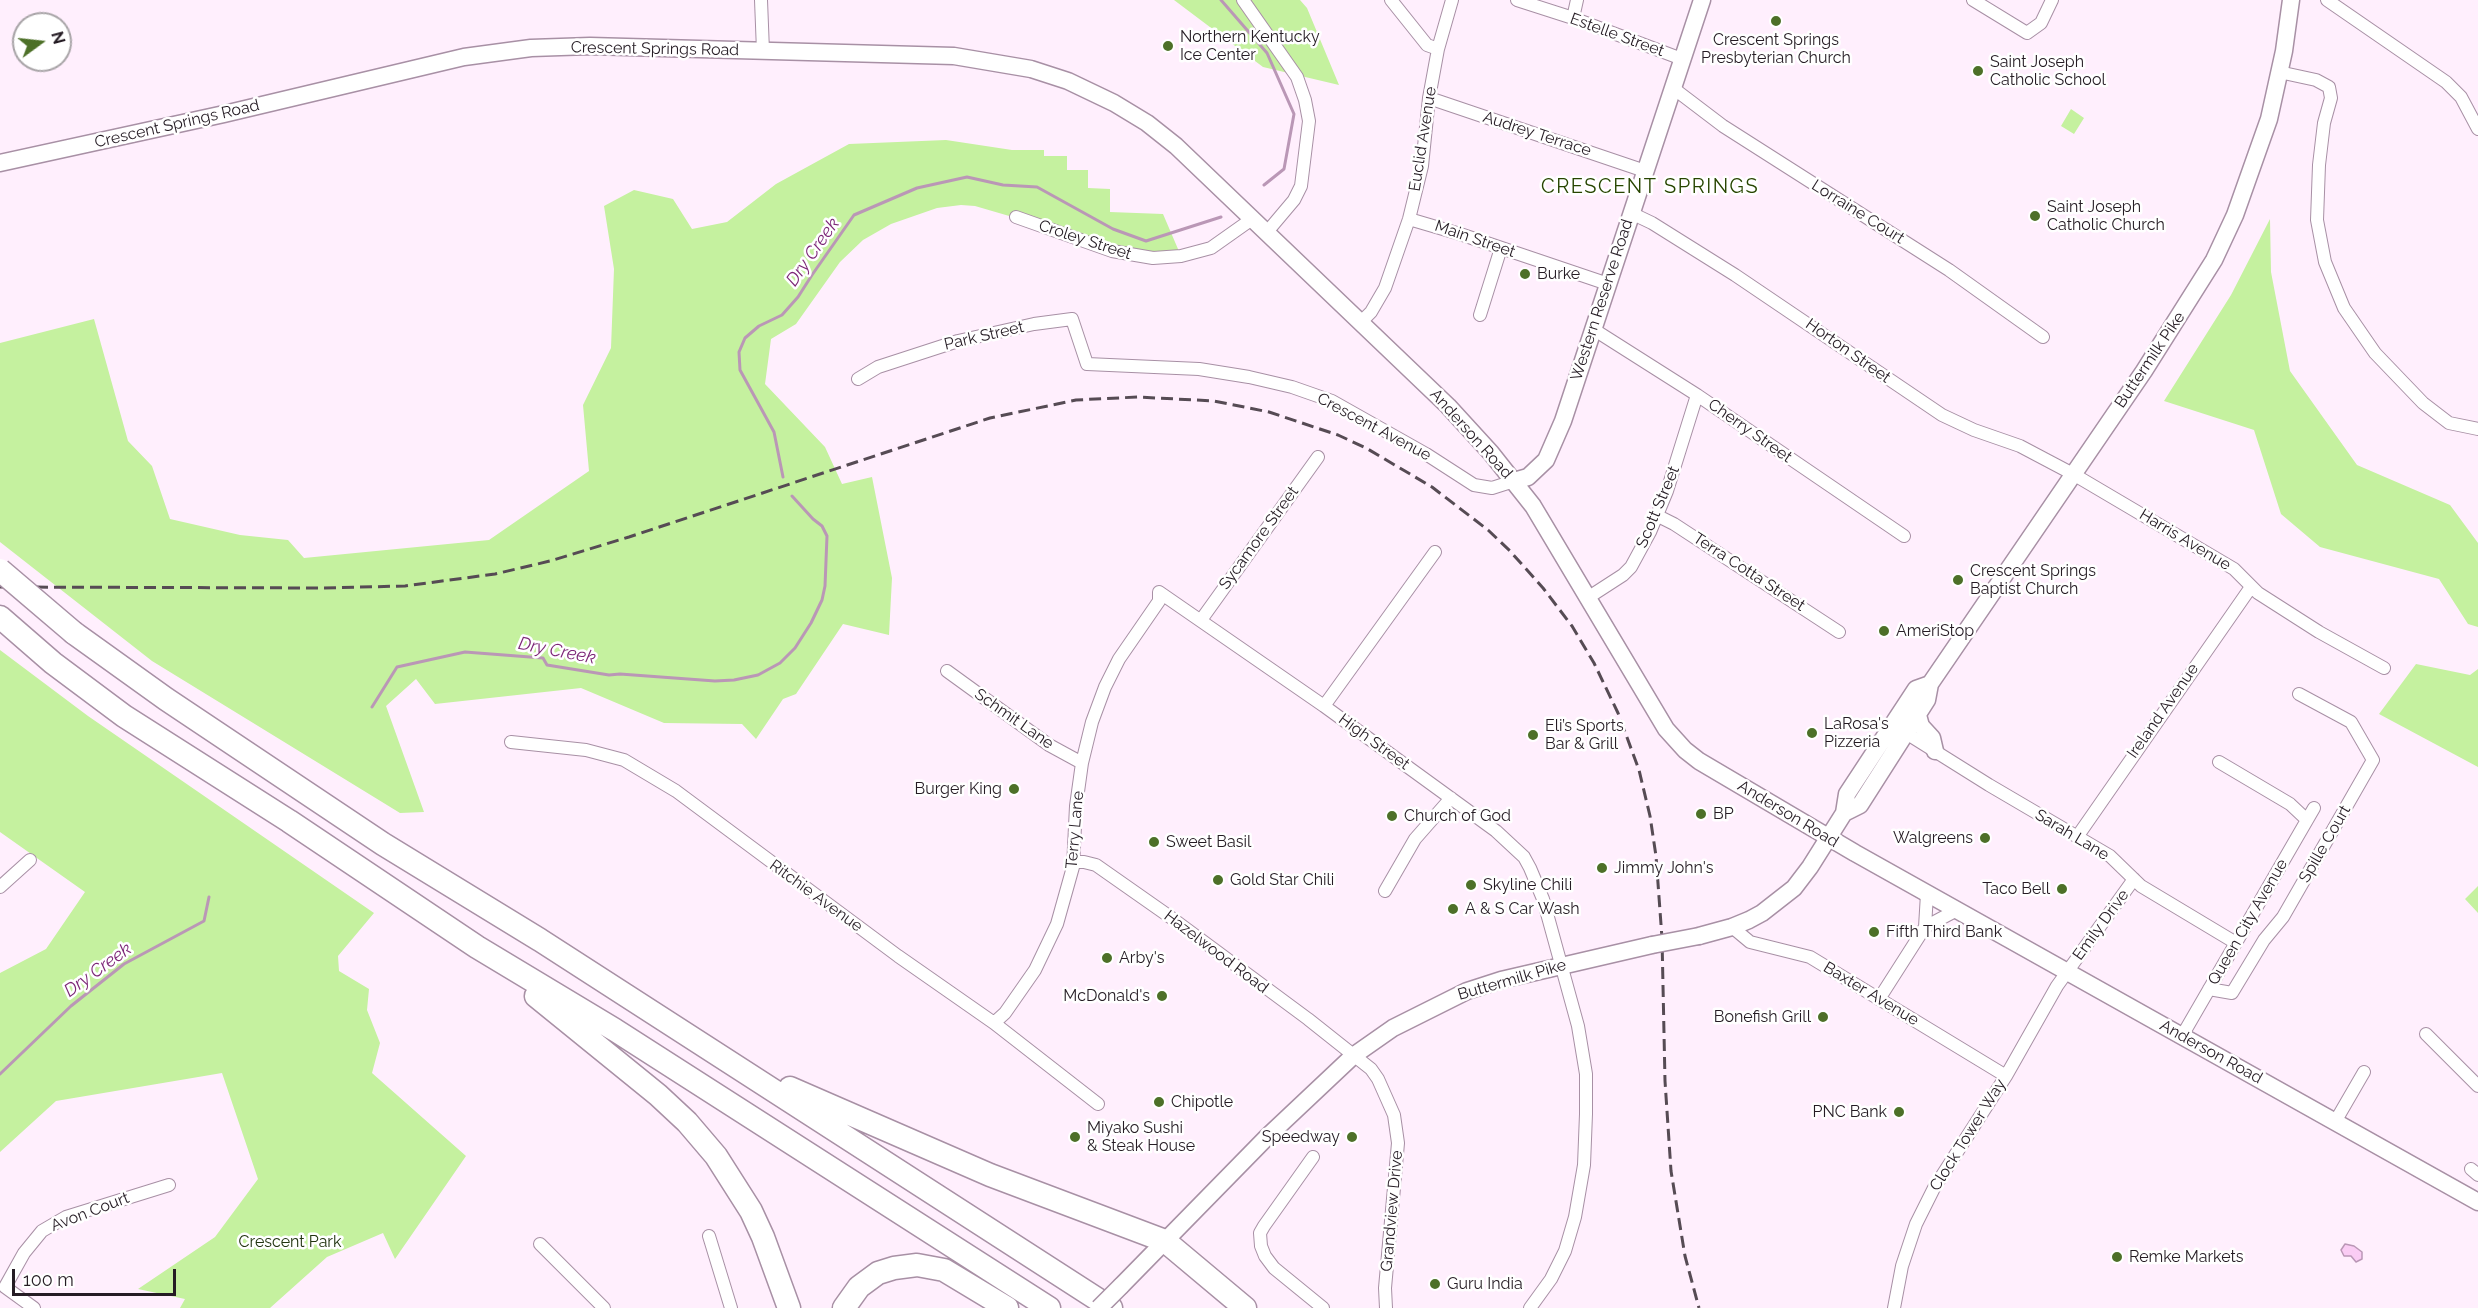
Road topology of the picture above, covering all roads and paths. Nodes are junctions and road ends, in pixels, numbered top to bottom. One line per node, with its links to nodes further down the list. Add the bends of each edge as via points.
1 (761, 0): 14 (street)
2 (1243, 0): 26 (street, via 1297,77 1309,121 1300,186)
3 (1391, 0): 13 (street, via 1427,45)
4 (1452, 0): 13 (street, Euclid Avenue)
5 (1517, 0): 12 (street, Estelle Street)
6 (1577, 0): 12 (street)
7 (1702, 0): 15 (main road, Western Reserve Road)
8 (1973, 0): 9 (street, via 2027,33 2041,23)
9 (2052, 0)
10 (2291, 0): 16 (main road, Buttermilk Pike)
11 (2326, 0): 19 (street, via 2446,82 2461,97)
12 (1573, 18): 15 (street, Estelle Street)
13 (1438, 49): 18 (street, Euclid Avenue)
14 (763, 51): 20 (main road, Crescent Springs Road, via 570,46 464,57); 24 (main road, Crescent Springs Road, via 954,56 1022,67 1068,81 1114,103 1164,136)
15 (1682, 59): 17 (main road, Western Reserve Road)
16 (2279, 72): 36 (street, via 2329,87 2317,220 2325,261 2344,308 2375,353 2423,404 2449,423); 38 (main road, Buttermilk Pike, via 2255,163 2214,260)
17 (1673, 88): 21 (main road, Western Reserve Road); 32 (street, Lorraine Court, via 1723,126 1949,270)
18 (1430, 98): 21 (street, Audrey Terrace); 25 (street, Euclid Avenue, via 1422,166)
19 (2478, 129)
20 (0, 163)
21 (1645, 171): 22 (main road, Western Reserve Road)
22 (1630, 213): 28 (main road, Western Reserve Road); 38 (street, Horton Street, via 1735,275 1942,415 2020,446)
23 (1016, 218): 24 (street, Croley Street, via 1112,251 1153,258 1211,248)
24 (1252, 219): 26 (main road, Crescent Springs Road)
25 (1409, 219): 27 (street, Main Street); 30 (street, Euclid Avenue, via 1385,288)
26 (1266, 232): 30 (main road, Anderson Road)
27 (1501, 248): 28 (street, Main Street); 29 (street)
28 (1608, 284): 31 (main road, Western Reserve Road)
29 (1480, 315)
30 (1361, 322): 39 (main road, Anderson Road, via 1448,406)
31 (1593, 329): 35 (street, Cherry Street); 39 (main road, Western Reserve Road, via 1550,453 1528,477)
32 (2043, 337)
33 (1085, 361): 34 (street, Park Street, via 1072,320 958,341 878,367); 39 (street, Crescent Avenue, via 1099,365 1199,369 1292,387 1332,401 1474,485 1492,488)
34 (858, 379)
35 (1697, 395): 40 (street, Scott Street); 41 (street, Cherry Street)
36 (2478, 429)
37 (1318, 457): 47 (street, Sycamore Street)
38 (2073, 474): 44 (street, Harris Avenue, via 2234,569); 52 (main road, Buttermilk Pike)
39 (1514, 481): 45 (main road, Anderson Road)
40 (1658, 516): 45 (street, Scott Street, via 1631,567); 49 (street, Terra Cotta Street)
41 (1904, 536)
42 (1435, 552): 54 (street)
43 (0, 570): 86 (highway, bridge, via 74,633 166,699 383,844)
44 (2251, 587): 50 (street, Harris Avenue, via 2319,632); 65 (street, Ireland Avenue)
45 (1589, 597): 66 (main road, Anderson Road, via 1666,729 1685,750)
46 (0, 617): 77 (highway, via 124,716)
47 (1202, 620): 48 (street, High Street, via 1159,592 1159,601); 54 (street, High Street)
48 (1140, 629): 60 (street, Terry Lane, via 1105,687)
49 (1839, 632)
50 (2384, 668)
51 (947, 671): 60 (street, Schmit Lane)
52 (1930, 684): 55 (main road, Buttermilk Pike, via 1928,700); 63 (main road, Buttermilk Pike, via 1916,689 1847,794)
53 (2299, 694): 80 (street, Spille Court, via 2351,722 2373,760 2283,917 2232,993)
54 (1324, 706): 61 (street, High Street)
55 (1918, 715): 56 (main road, Buttermilk Pike); 58 (main road)
56 (1906, 733): 58 (street, Sarah Lane); 63 (main road, Buttermilk Pike, via 1860,805)
57 (511, 742): 82 (street, Ritchie Avenue, via 586,750 624,760 676,791)
58 (1935, 751): 65 (street, Sarah Lane)
59 (2219, 762): 64 (street, via 2290,804)
60 (1082, 763): 68 (street, Terry Lane)
61 (1450, 798): 71 (street, via 1415,839); 78 (street, High Street, via 1524,857 1538,883)
62 (2314, 808): 64 (street, Queen City Avenue)
63 (1844, 813): 66 (main road, Buttermilk Pike)
64 (2307, 820): 76 (street, Queen City Avenue)
65 (2077, 837): 69 (street, Sarah Lane, via 2110,856)
66 (1829, 838): 72 (main road, Anderson Road); 74 (main road, Buttermilk Pike, via 1794,888 1762,914)
67 (30, 860): 70 (street)
68 (1072, 862): 82 (street, Terry Lane, via 1069,886 1043,954 1005,1013); 85 (street, Hazelwood Road, via 1090,863 1119,881)
69 (2134, 879): 76 (street, Sarah Lane); 79 (street, Emily Drive)
70 (0, 887)
71 (1385, 891)
72 (1927, 894): 73 (main road, Anderson Road); 75 (street)
73 (1957, 910): 75 (street); 79 (main road, Anderson Road)
74 (1732, 927): 78 (main road, Buttermilk Pike, bridge); 81 (street, Baxter Avenue, via 1750,942 1810,957)
75 (1925, 927): 81 (street)
76 (2236, 943): 80 (street, Queen City Avenue)
77 (477, 947): 101 (highway, via 687,1122 716,1156 751,1211); 104 (highway, via 615,1030)
78 (1560, 966): 85 (main road, Buttermilk Pike, via 1467,991 1393,1028); 110 (street, High Street, via 1578,1026 1586,1074 1584,1165 1565,1251)
79 (2067, 971): 84 (main road, Anderson Road); 88 (street, Clock Tower Way)
80 (2209, 989): 84 (street, Queen City Avenue)
81 (1879, 999): 88 (street, Baxter Avenue)
82 (994, 1023): 90 (street, Ritchie Avenue)
83 (2426, 1034): 89 (street)
84 (2182, 1036): 91 (main road, Anderson Road)
85 (1353, 1056): 96 (main road, Buttermilk Pike); 109 (street, Grandview Drive, via 1378,1079 1397,1129)
86 (728, 1061): 96 (highway, via 990,1175); 106 (highway)
87 (2364, 1072): 91 (street)
88 (2006, 1076): 111 (street, Clock Tower Way, via 1934,1188 1916,1224)
89 (2478, 1086)
90 (1098, 1104)
91 (2335, 1122): 94 (main road, Anderson Road)
92 (1313, 1157): 108 (street, via 1260,1233 1261,1246 1274,1268)
93 (169, 1185): 98 (street, Avon Court, via 49,1226 35,1238 6,1287)
94 (2478, 1202)
95 (709, 1236): 100 (street)
96 (1165, 1240): 105 (main road, Buttermilk Pike, bridge); 107 (highway)
97 (540, 1244): 99 (street)
98 (34, 1308)
99 (604, 1308)
100 (731, 1308)
101 (789, 1308)
102 (844, 1308): 103 (highway, via 859,1287 878,1274 917,1265 944,1270)
103 (1007, 1308)
104 (1049, 1308)
105 (1099, 1308)
106 (1112, 1308)
107 (1245, 1308)
108 (1323, 1308)
109 (1386, 1308)
110 (1530, 1308)
111 (1894, 1308)

